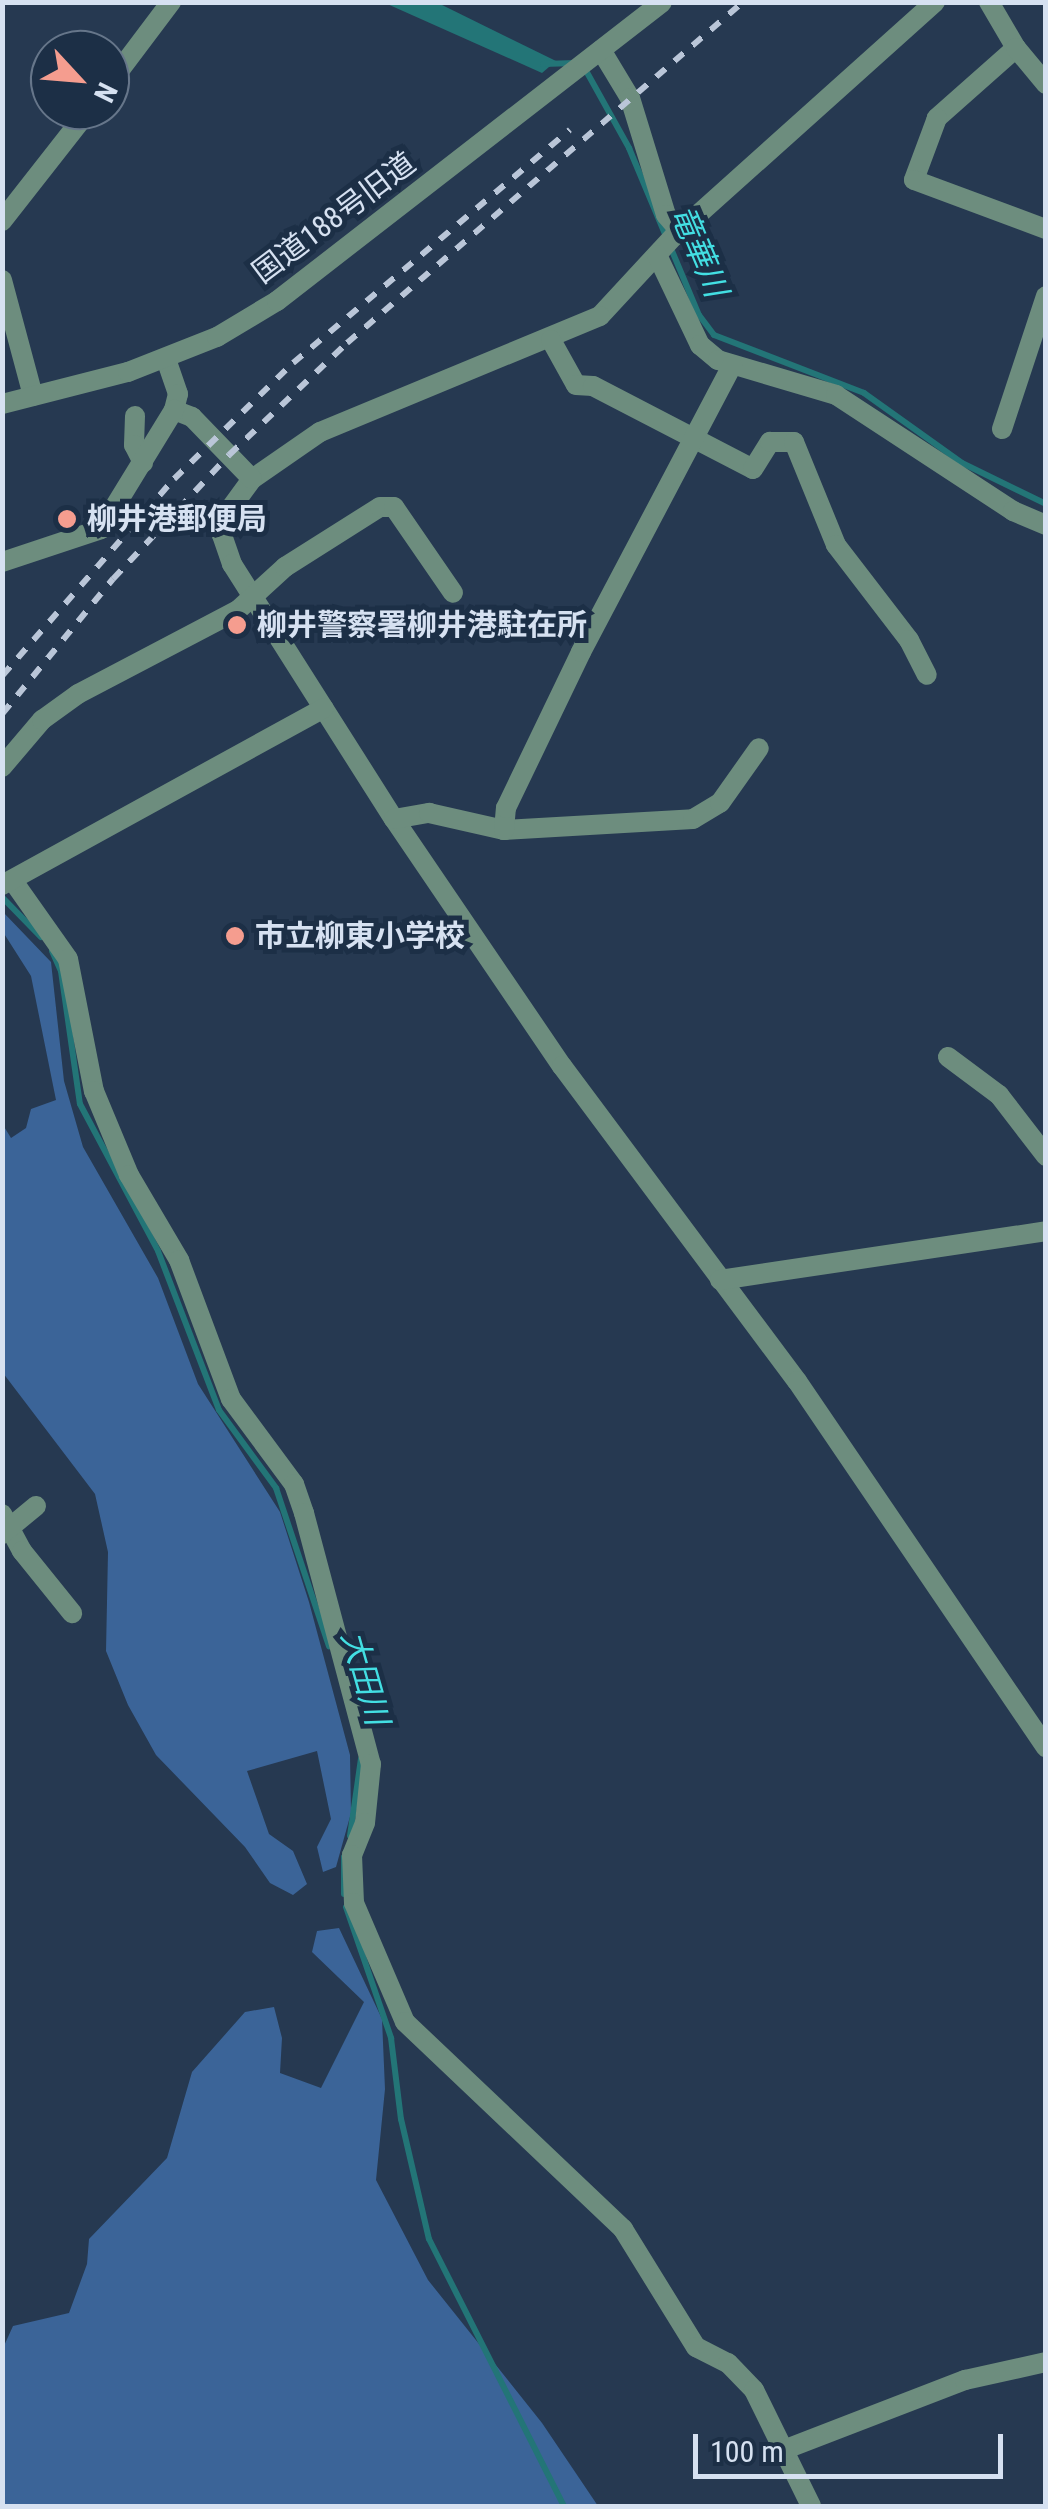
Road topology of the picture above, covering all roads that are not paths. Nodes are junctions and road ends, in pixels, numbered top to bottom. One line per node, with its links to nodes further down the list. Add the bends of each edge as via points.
1 (170, 2): 7 (street)
2 (662, 2): 6 (street, 国道188号旧道)
3 (935, 2): 12 (street)
4 (989, 2): 5 (street)
5 (1016, 48): 8 (street); 11 (street, via 937,118 914,180)
6 (601, 50): 12 (street, via 630,98); 16 (street, 国道188号旧道, via 277,301)
7 (130, 55)
8 (1046, 84)
9 (73, 130): 10 (street)
10 (2, 221)
11 (1046, 228)
12 (668, 242): 15 (street, via 617,303); 17 (street, via 700,345)
13 (2, 280): 18 (street)
14 (1046, 296): 22 (street)
15 (551, 340): 23 (street, via 576,386 593,386); 25 (street, via 358,412)
16 (166, 360): 18 (street, 国道188号旧道); 20 (street, via 178,394)
17 (732, 366): 23 (street); 26 (street, via 836,395 1012,511)
18 (33, 396): 19 (street, 国道188号旧道)
19 (2, 404)
20 (174, 410): 24 (street); 25 (street, via 192,418)
21 (135, 416): 24 (street, via 134,445)
22 (1002, 429)
23 (695, 440): 30 (street, via 753,469 770,442 794,442 836,544); 35 (street, via 581,652 506,808)
24 (144, 463): 27 (street, via 101,529)
25 (252, 479): 29 (street, via 222,520 222,535)
26 (1046, 525)
27 (2, 562)
28 (453, 593): 29 (street, via 394,507 380,507 285,566)
29 (254, 597): 31 (street); 33 (street, via 78,694 42,720)
30 (928, 675)
31 (324, 708): 34 (street); 36 (street)
32 (759, 748): 35 (street, via 720,803 694,819)
33 (2, 767)
34 (394, 819): 35 (street, via 429,812); 40 (street, via 625,1159)
35 (504, 830)
36 (8, 883): 46 (street, via 68,959 94,1091 129,1176 173,1247 231,1399 294,1484 371,1764 364,1823 352,1854 354,1903 405,2022 623,2229 696,2347 741,2372)
37 (948, 1057): 38 (street, via 999,1095)
38 (1046, 1156)
39 (1046, 1230): 40 (street)
40 (720, 1280): 44 (street, via 882,1503)
41 (36, 1506): 42 (street)
42 (5, 1526): 43 (street)
43 (72, 1613)
44 (1046, 1748)
45 (1046, 2362): 46 (street, via 965,2380)
46 (786, 2449): 47 (street)
47 (811, 2506)

